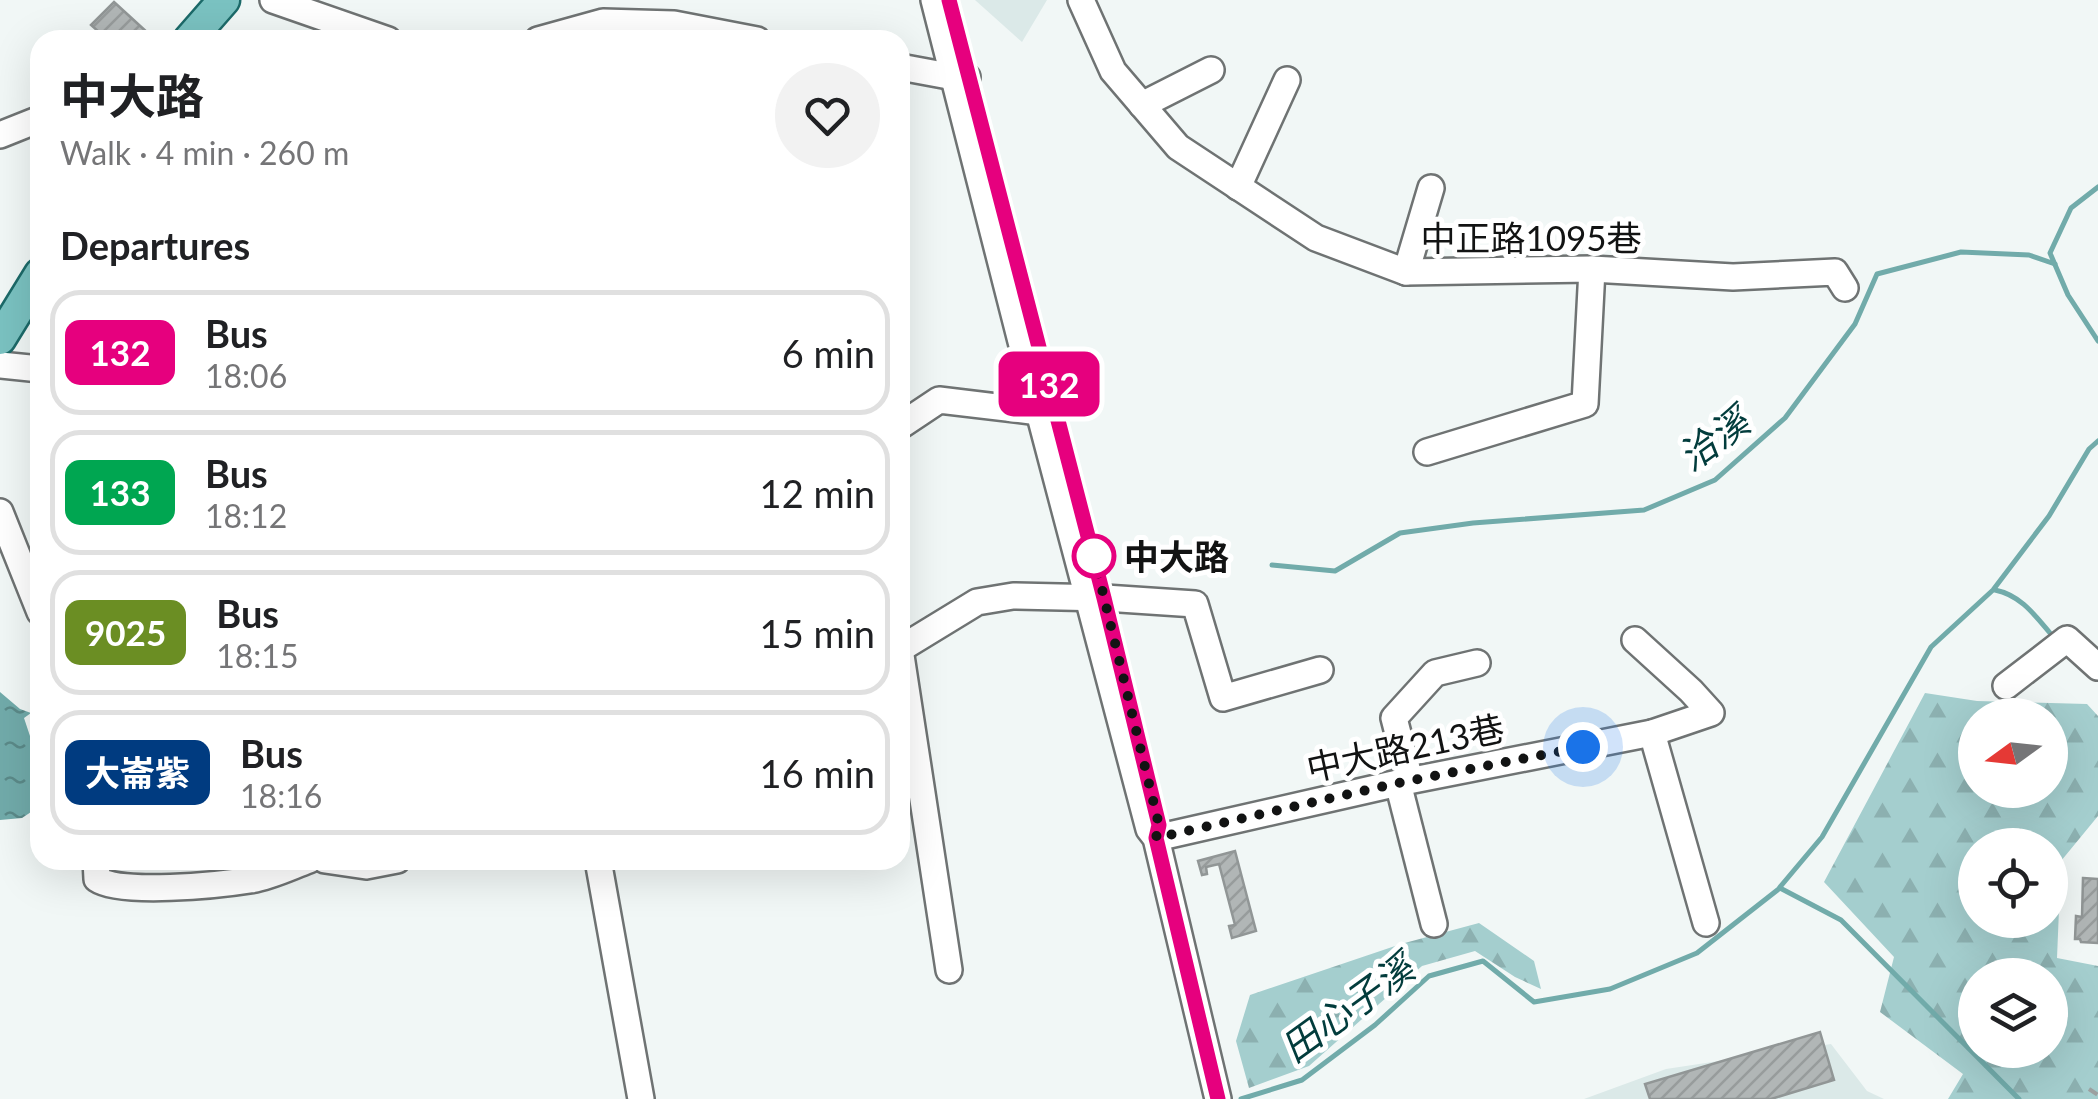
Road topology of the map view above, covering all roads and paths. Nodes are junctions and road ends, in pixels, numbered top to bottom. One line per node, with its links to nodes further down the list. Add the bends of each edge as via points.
1 (224, 0): 6 (main road)
2 (272, 0): 7 (street)
3 (934, 0): 12 (street)
4 (948, 0): 12 (street)
5 (1081, 0): 14 (street, 中正路1095巷, via 1113,71)
6 (198, 30)
7 (359, 30)
8 (575, 30): 9 (street, via 604,22)
9 (658, 30)
10 (910, 69): 12 (street)
11 (1211, 70): 14 (street)
12 (961, 77): 26 (street)
13 (1287, 80): 17 (street)
14 (1142, 106): 17 (street, 中正路1095巷, via 1178,147)
15 (30, 123): 16 (street)
16 (0, 135)
17 (1238, 186): 20 (street, 中正路1095巷, via 1316,238)
18 (1431, 188): 20 (street)
19 (1592, 269): 20 (street, 中正路1095巷); 21 (street, 中正路1095巷, via 1733,277 1835,272); 28 (street, via 1585,404)
20 (1406, 272)
21 (1845, 288)
22 (30, 290): 23 (main road)
23 (0, 339)
24 (0, 365): 25 (street)
25 (30, 368)
26 (1047, 412): 27 (street, via 939,400); 31 (street)
27 (910, 419)
28 (1427, 452)
29 (0, 512): 30 (street)
30 (30, 587)
31 (1097, 598): 33 (street, via 977,602); 36 (street, via 1195,604 1223,698); 41 (street)
32 (1635, 640): 39 (street, 中大路213巷, via 1711,714)
33 (910, 643)
34 (1477, 663): 40 (street, via 1435,673 1394,718)
35 (2098, 668): 37 (street, via 2067,639)
36 (1320, 670)
37 (2006, 686)
38 (910, 715): 47 (street)
39 (1652, 733): 40 (street, 中大路213巷); 45 (street)
40 (1404, 782): 41 (street, 中大路213巷); 46 (street)
41 (1156, 838): 49 (street)
42 (96, 870): 43 (street, via 106,885 164,888 253,880)
43 (281, 870)
44 (600, 870): 51 (street)
45 (1706, 923)
46 (1434, 924)
47 (949, 970)
48 (2089, 1089): 50 (path)
49 (1216, 1091)
50 (2098, 1095)
51 (641, 1099)

